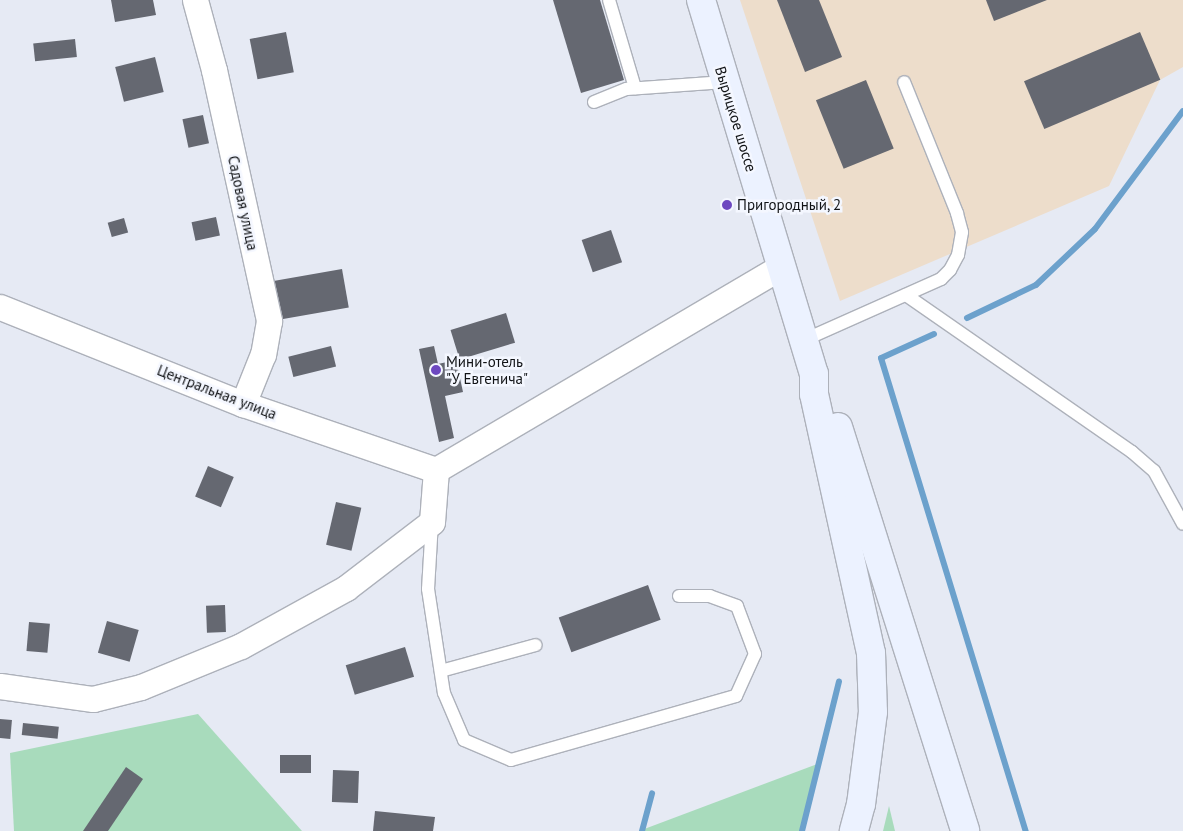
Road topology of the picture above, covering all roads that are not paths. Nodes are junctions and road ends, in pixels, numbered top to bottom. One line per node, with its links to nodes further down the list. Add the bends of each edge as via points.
1 (195, 0): 13 (street, Садовая улица, via 214,70 268,321 263,354)
2 (610, 0): 6 (lane)
3 (701, 0): 4 (main road, Вырицкое шоссе)
4 (724, 82): 6 (lane); 8 (main road, Вырицкое шоссе)
5 (904, 82): 9 (lane, via 962,232 958,255 950,270 941,279)
6 (635, 88): 7 (lane)
7 (594, 102)
8 (781, 267): 11 (main road, Вырицкое шоссе); 14 (street)
9 (906, 294): 11 (lane); 16 (lane, via 1132,452 1154,471)
10 (0, 307): 13 (street, Центральная улица)
11 (804, 340): 12 (main road, Вырицкое шоссе)
12 (814, 384): 21 (main road, via 827,393); 22 (main road, via 871,652 873,712); 23 (main road)
13 (243, 404): 14 (street, Центральная улица)
14 (436, 470): 15 (street)
15 (432, 522): 19 (lane, via 428,589); 20 (street, via 346,588 241,646 141,687 93,699)
16 (1183, 524)
17 (679, 596): 19 (lane, via 710,596 737,606 754,654 736,696 511,760 464,740 444,693)
18 (536, 645): 19 (lane)
19 (441, 671)
20 (0, 686)
21 (928, 714): 24 (main road); 25 (main road)
22 (854, 831)
23 (951, 831)
24 (965, 831)
25 (974, 831)

